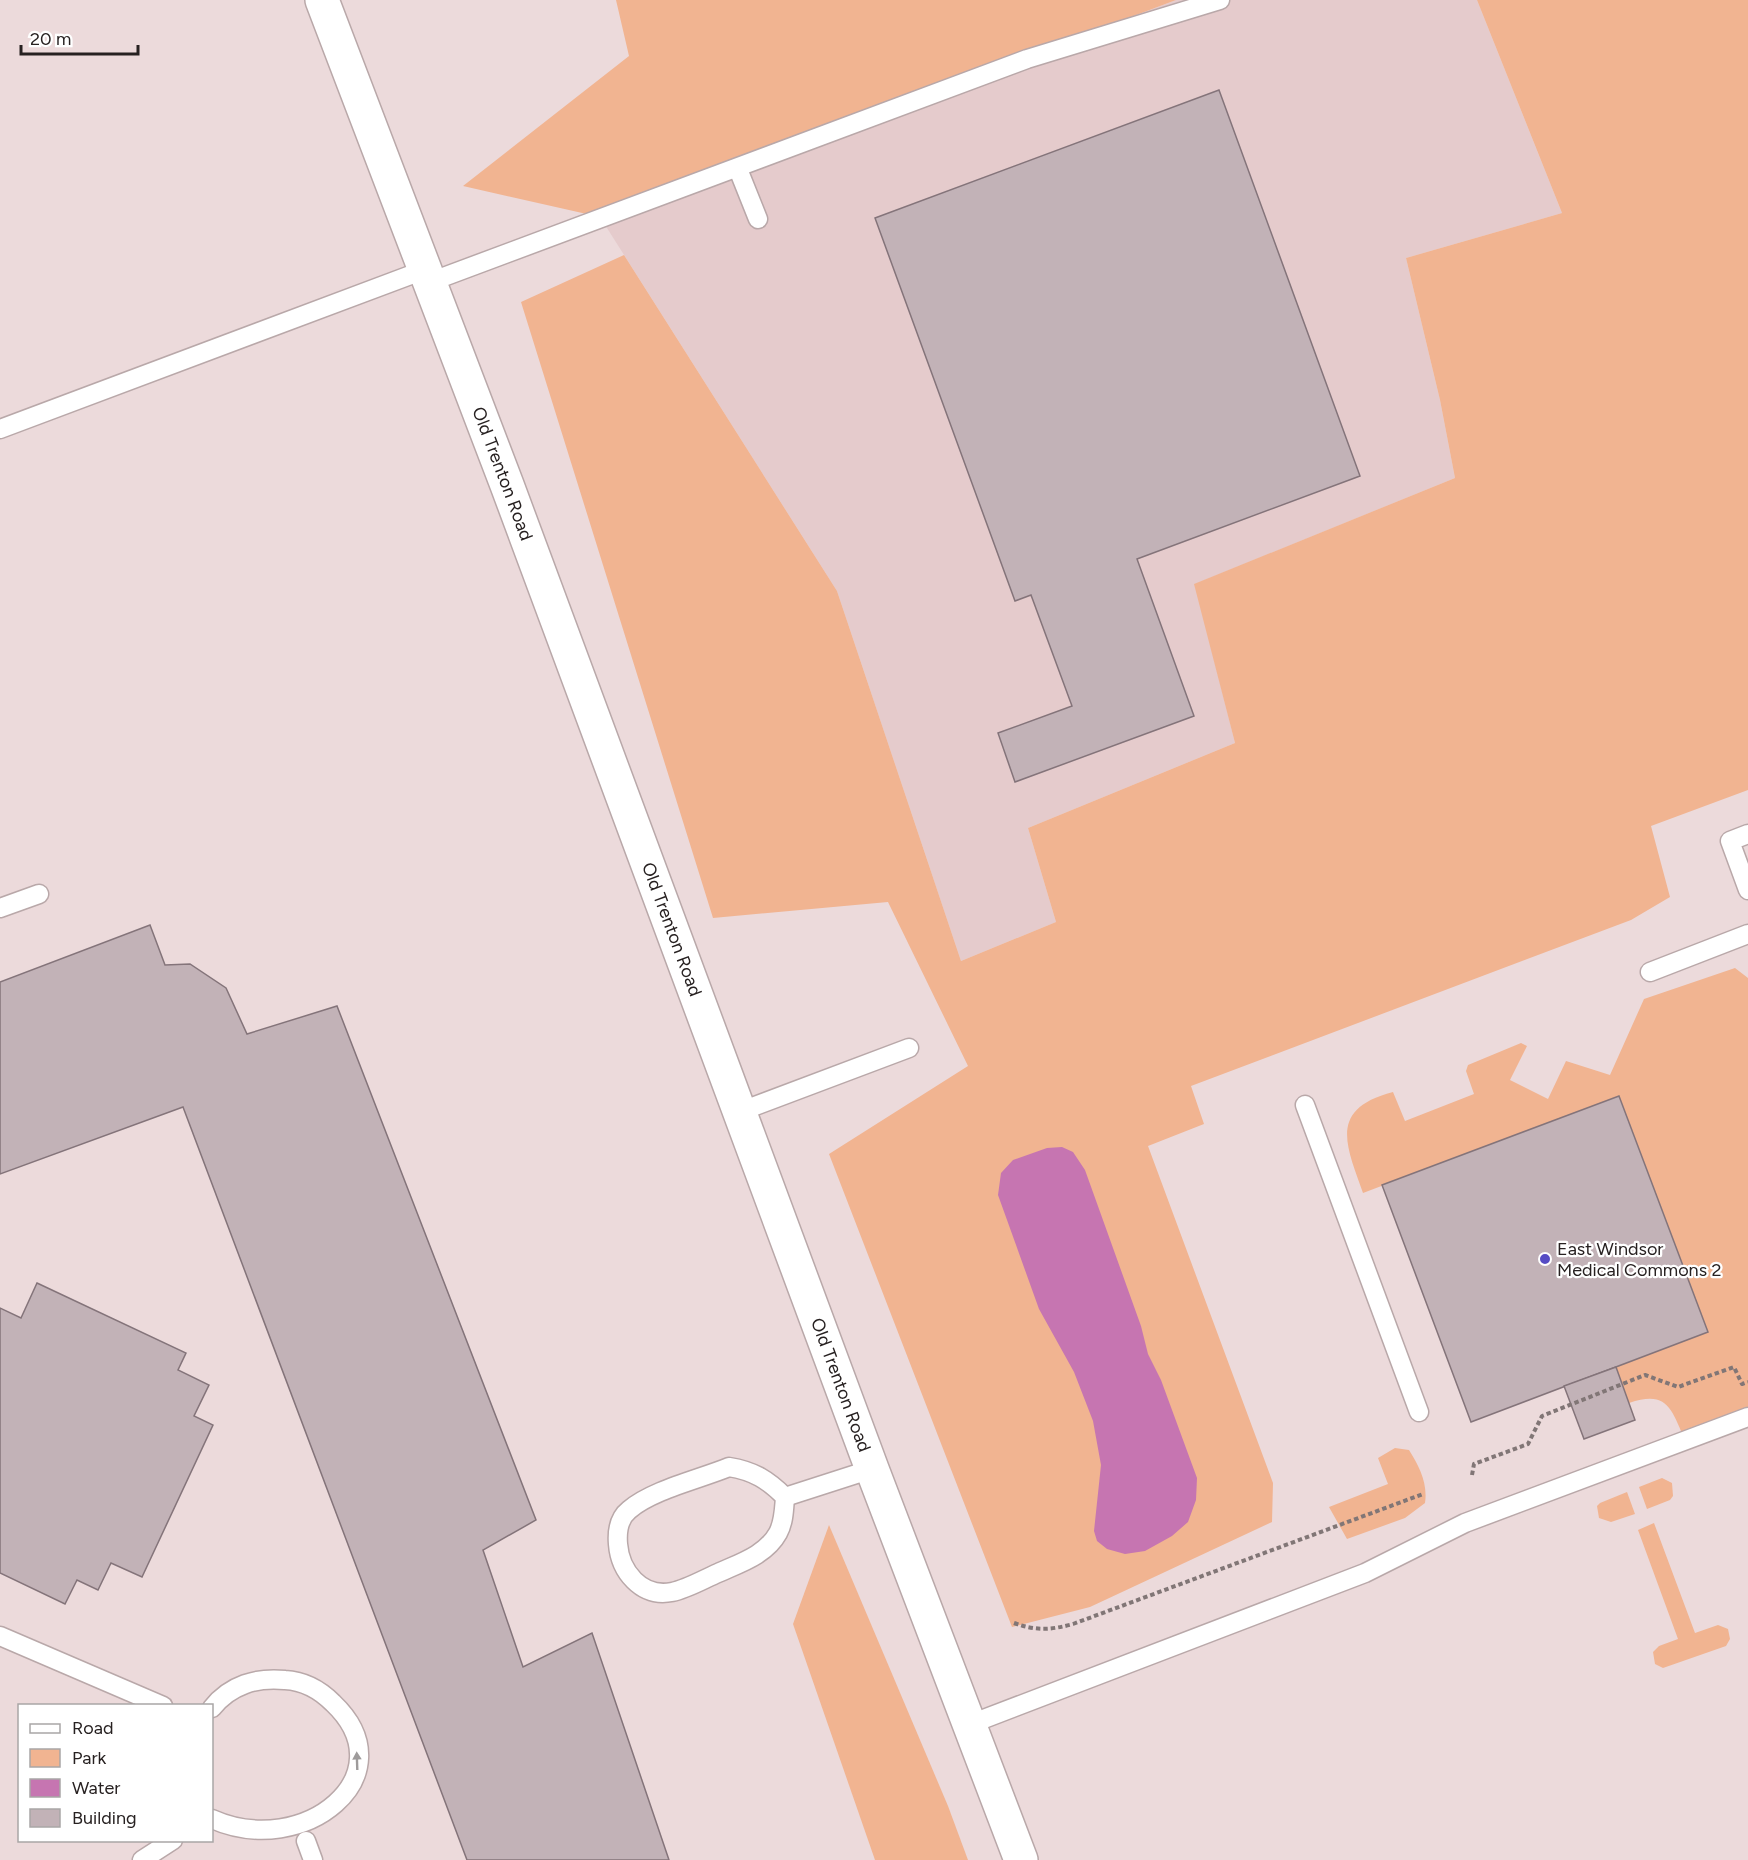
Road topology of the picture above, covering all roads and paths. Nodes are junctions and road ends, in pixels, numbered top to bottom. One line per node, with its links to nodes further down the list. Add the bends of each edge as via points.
1 (322, 0): 5 (main road, Old Trenton Road)
2 (1220, 0): 3 (lane, via 1027,59)
3 (738, 169): 4 (lane); 5 (lane)
4 (758, 219)
5 (427, 276): 6 (lane); 15 (main road, Old Trenton Road)
6 (0, 429)
7 (1748, 834): 8 (lane, via 1730,841)
8 (1748, 890)
9 (39, 894): 10 (lane)
10 (0, 908)
11 (1748, 934): 12 (lane)
12 (1650, 972)
13 (909, 1048): 15 (lane)
14 (1305, 1105): 17 (lane)
15 (739, 1112): 19 (main road, Old Trenton Road)
16 (1748, 1382): 20 (path, via 1742,1384 1734,1367 1678,1387 1645,1375 1542,1416 1528,1444 1474,1464)
17 (1419, 1412)
18 (1748, 1417): 27 (lane, via 1465,1523 1365,1573)
19 (872, 1469): 22 (lane); 27 (main road, Old Trenton Road)
20 (1472, 1475)
21 (1423, 1494): 23 (path, via 1073,1624 1050,1630)
22 (785, 1497): 22 (lane, via 751,1470 729,1467 647,1499 627,1511 620,1522 620,1562 628,1575 650,1590 670,1592 685,1587 761,1551 778,1533 784,1518)
23 (1014, 1623)
24 (0, 1636): 25 (lane)
25 (158, 1704)
26 (213, 1706): 29 (lane, one-way to 26, via 342,1815 355,1790 359,1762 355,1736 342,1711 321,1692 296,1681 268,1678 241,1685)
27 (968, 1725): 35 (main road, Old Trenton Road)
28 (213, 1820): 32 (lane, via 228,1834)
29 (306, 1841): 31 (lane); 34 (lane)
30 (170, 1842): 33 (lane)
31 (285, 1846)
32 (266, 1847)
33 (142, 1860)
34 (313, 1860)
35 (1021, 1860)

